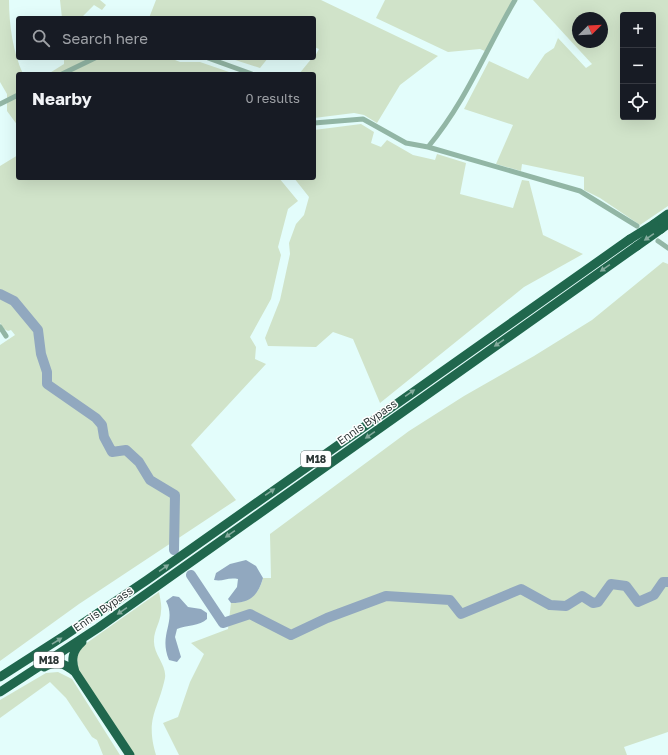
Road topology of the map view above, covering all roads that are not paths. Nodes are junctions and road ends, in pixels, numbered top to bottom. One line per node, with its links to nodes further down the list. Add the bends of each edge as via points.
1 (516, 0): 9 (street, via 471,86 446,125)
2 (91, 60): 4 (street)
3 (214, 60): 5 (street)
4 (66, 72)
5 (246, 72)
6 (16, 96): 7 (street)
7 (0, 104)
8 (316, 123): 9 (street, via 363,119 406,143)
9 (428, 147): 12 (street, via 580,191)
10 (668, 214): 11 (highway, Ennis Bypass / M18)
11 (661, 225): 17 (highway, Ennis Bypass / M18, one-way to 17, bridge, via 637,246); 19 (highway, Ennis Bypass / M18, one-way to 11, bridge, via 136,588 630,239)
12 (637, 226)
13 (658, 241): 14 (street)
14 (668, 248)
15 (0, 327): 16 (street)
16 (6, 336)
17 (98, 628): 18 (highway, via 74,650 72,656); 20 (highway, Ennis Bypass / M18)
18 (75, 672): 20 (highway, via 64,664 51,663); 21 (highway)
19 (0, 677)
20 (1, 691)
21 (130, 755)

